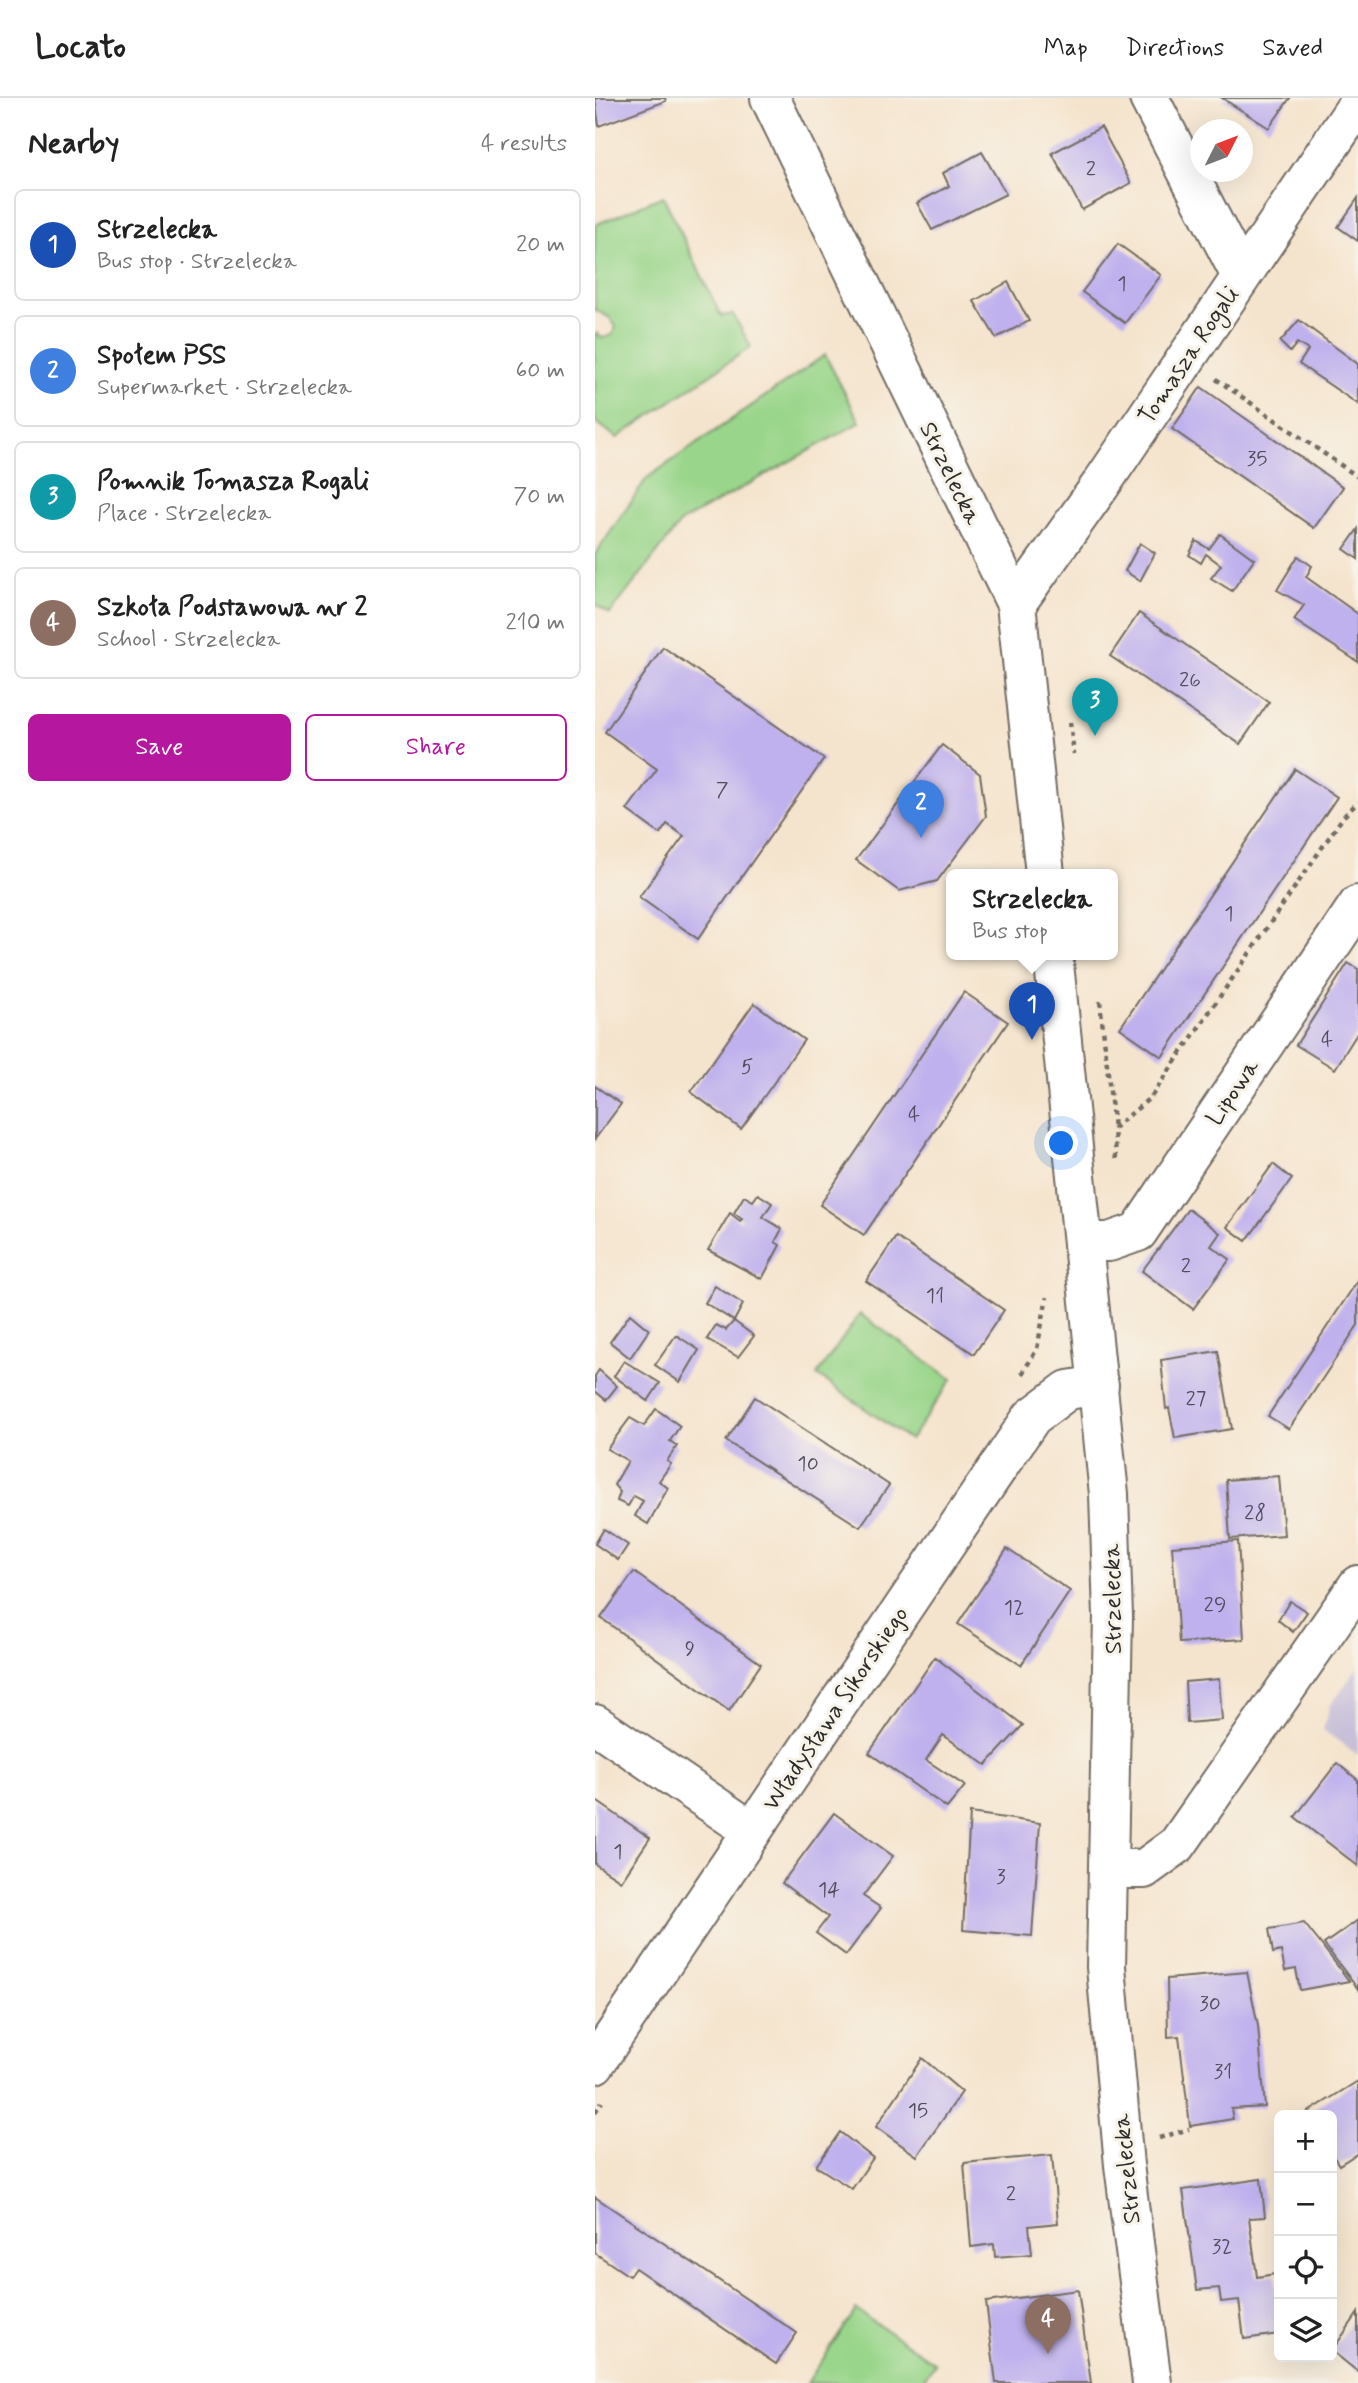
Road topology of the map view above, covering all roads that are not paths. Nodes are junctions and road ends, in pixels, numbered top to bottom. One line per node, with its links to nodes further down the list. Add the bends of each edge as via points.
1 (769, 98): 5 (street, Strzelecka)
2 (1149, 98): 4 (street)
3 (1358, 104): 4 (street, Tomasza Rogali)
4 (1241, 276): 5 (street, Tomasza Rogali)
5 (1016, 604): 6 (street, Strzelecka)
6 (1044, 869)
7 (1358, 905): 9 (street, Lipowa, via 1138,1232 1109,1242)
8 (1054, 960): 9 (street, Strzelecka)
9 (1083, 1242): 10 (street, Strzelecka)
10 (1099, 1385): 13 (street, Władysława Sikorskiego, via 1068,1390 1032,1417); 14 (street, Strzelecka, via 1113,1616)
11 (1358, 1585): 14 (street, via 1177,1845 1145,1869)
12 (595, 1724): 13 (street)
13 (752, 1830): 15 (street, Władysława Sikorskiego)
14 (1109, 1869): 16 (street, Strzelecka, via 1106,1967 1124,2165)
15 (602, 2077)
16 (1152, 2383)

